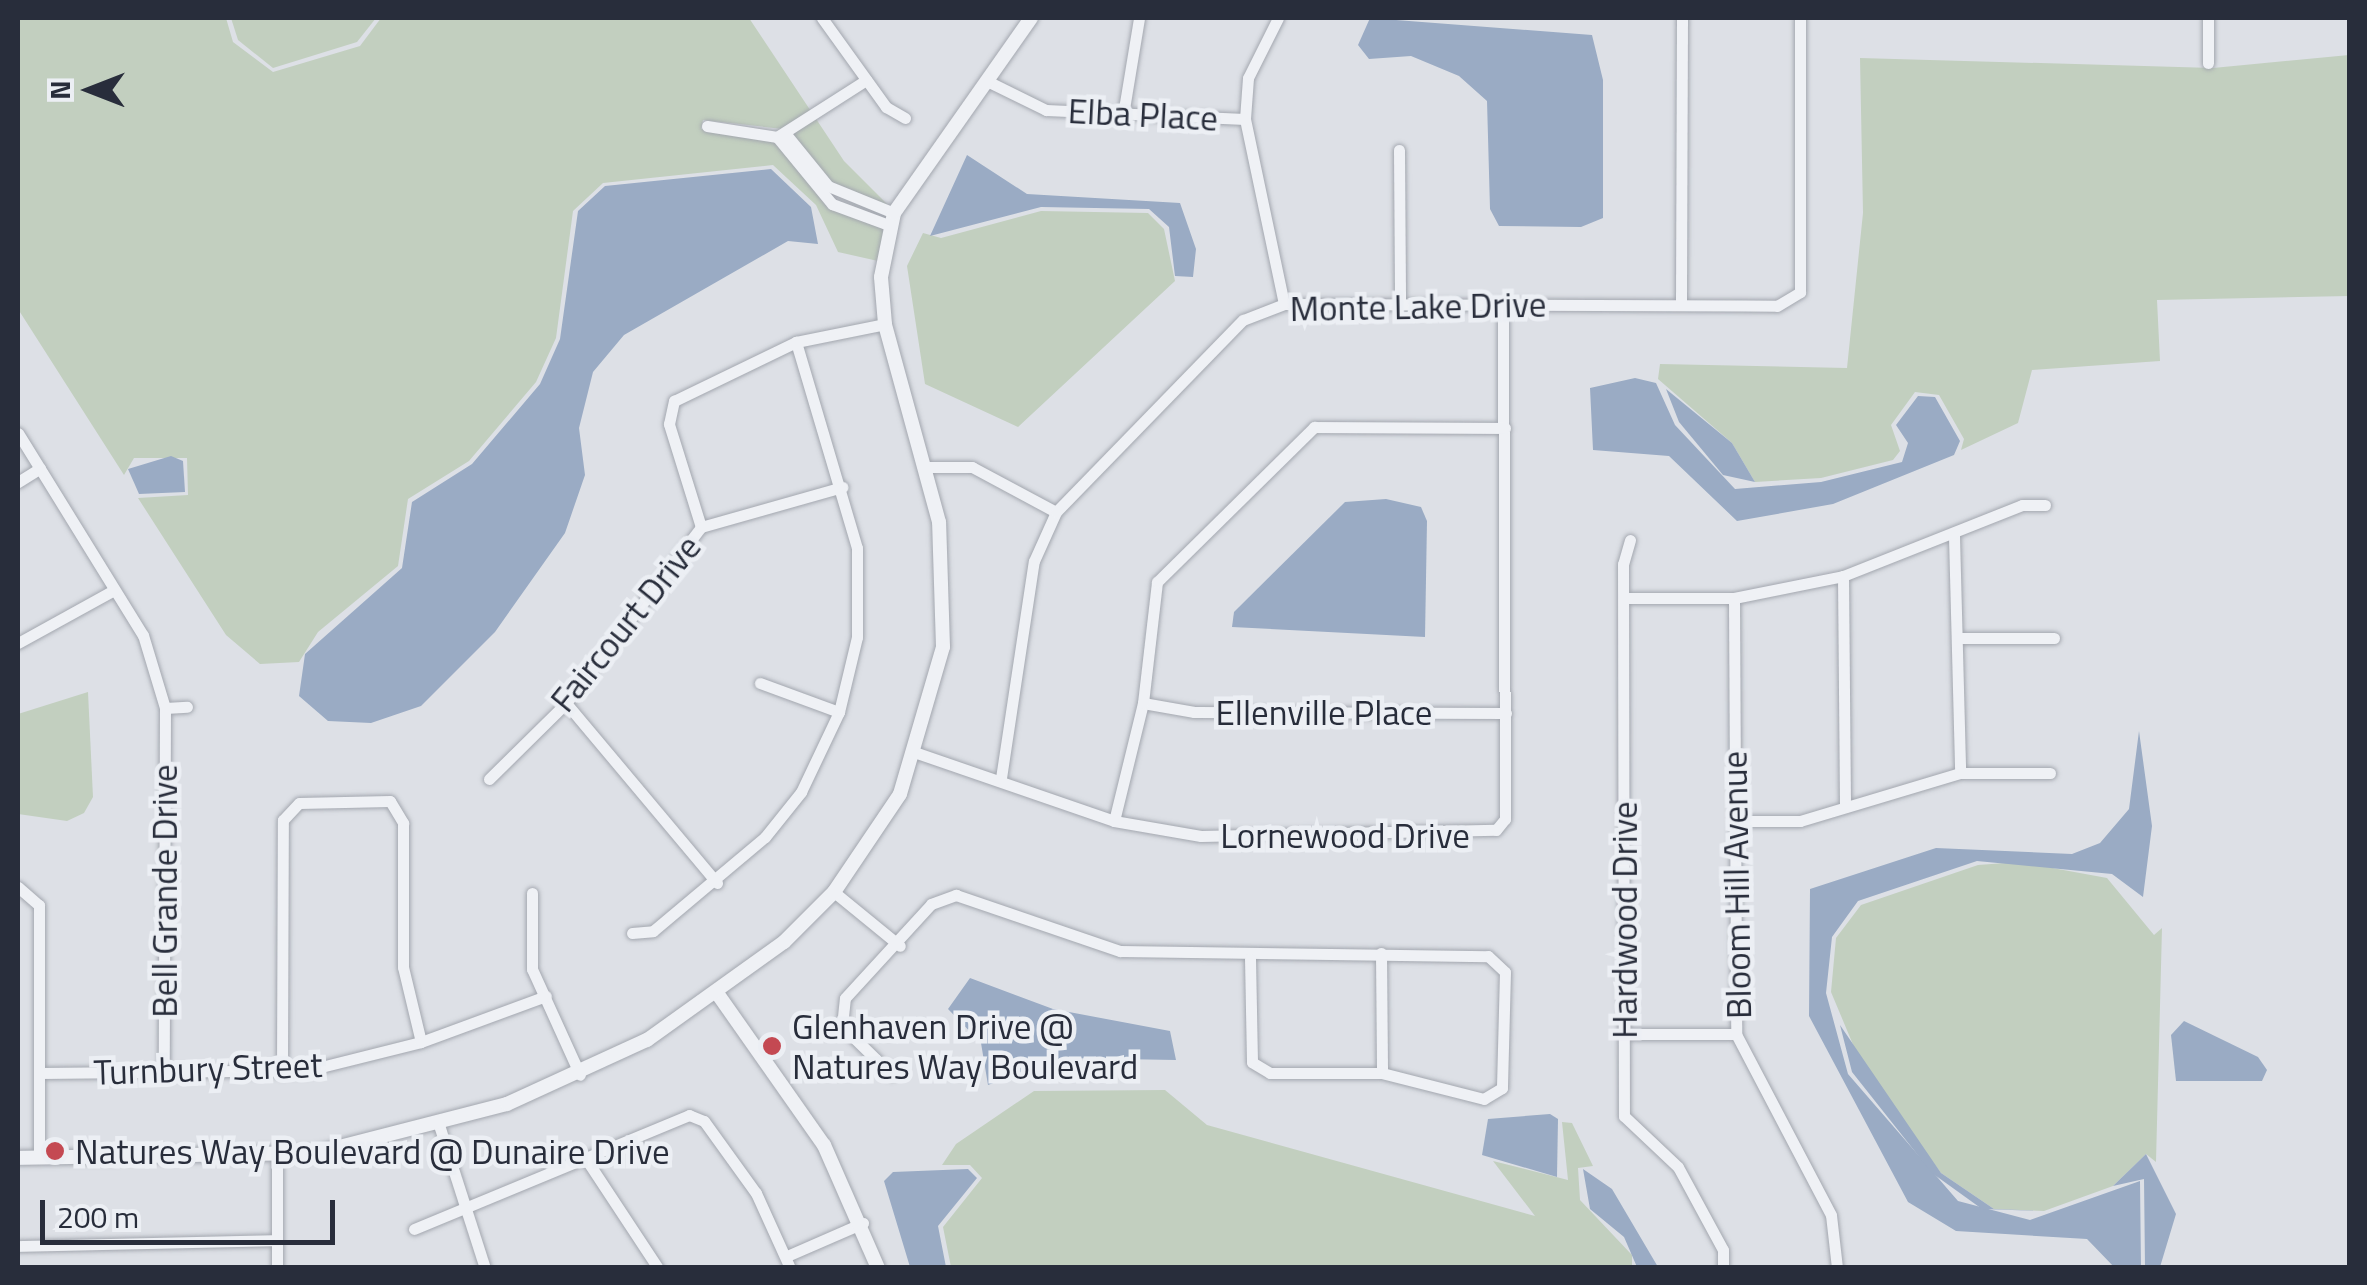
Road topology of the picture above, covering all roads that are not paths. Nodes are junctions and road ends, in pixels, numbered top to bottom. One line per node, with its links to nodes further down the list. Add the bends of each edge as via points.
1 (822, 18): 9 (street)
2 (1031, 18): 10 (street)
3 (1139, 18): 11 (street)
4 (1278, 18): 13 (street, via 1248,78)
5 (1682, 18): 23 (street)
6 (1800, 18): 23 (street, Monte Lake Drive, via 1800,292 1777,306)
7 (2208, 18): 8 (street)
8 (2208, 63)
9 (866, 80): 12 (street); 15 (street)
10 (987, 81): 11 (street, Elba Place, via 1046,110); 19 (street)
11 (1123, 115): 13 (street, Elba Place)
12 (906, 118)
13 (1245, 119): 21 (street)
14 (707, 126): 15 (street)
15 (781, 135): 17 (street, via 828,186); 18 (street, via 822,196)
16 (1399, 150): 20 (street)
17 (862, 201): 18 (street); 19 (street)
18 (858, 216): 19 (street)
19 (892, 219): 24 (street, via 881,277)
20 (1400, 302): 21 (street, Monte Lake Drive); 22 (street, Monte Lake Drive)
21 (1284, 304): 33 (street, Monte Lake Drive, via 1244,320)
22 (1503, 304): 23 (street, Monte Lake Drive); 26 (street, Lornewood Drive)
23 (1681, 304)
24 (885, 324): 25 (street); 28 (street)
25 (796, 342): 31 (street); 34 (street, via 674,402 669,424)
26 (1505, 428): 46 (street, via 1314,428 1156,582); 50 (street, Lornewood Drive)
27 (18, 433): 29 (street, Bell Grande Drive)
28 (926, 467): 33 (street, via 972,467); 51 (street, via 940,522 943,647)
29 (40, 468): 30 (street); 38 (street, Bell Grande Drive)
30 (18, 482)
31 (842, 486): 34 (street, Faircourt Drive); 49 (street, via 857,548 858,638)
32 (2045, 505): 35 (street, via 2022,505)
33 (1056, 512): 54 (street, Monte Lake Drive, via 1034,561)
34 (701, 526): 45 (street, Faircourt Drive)
35 (1954, 536): 37 (street); 41 (street)
36 (1630, 540): 39 (street, Hardwood Drive)
37 (1843, 576): 40 (street); 56 (street)
38 (114, 590): 43 (street); 47 (street, Bell Grande Drive, via 143,635)
39 (1624, 598): 40 (street); 69 (street, Hardwood Drive)
40 (1734, 598): 58 (street, Bloom Hill Avenue)
41 (1960, 638): 42 (street); 52 (street)
42 (2054, 638)
43 (18, 643)
44 (760, 683): 49 (street)
45 (566, 703): 55 (street, Faircourt Drive); 59 (street)
46 (1144, 703): 50 (street, Ellenville Place); 57 (street)
47 (165, 708): 48 (street); 75 (street, Bell Grande Drive)
48 (187, 708)
49 (839, 712): 59 (street, via 801,792)
50 (1506, 713): 57 (street, Lornewood Drive, via 1505,820 1485,835 1201,836)
51 (917, 753): 54 (street, Lornewood Drive); 61 (street, via 876,836)
52 (1960, 773): 53 (street); 56 (street)
53 (2050, 773)
54 (1001, 778): 57 (street, Lornewood Drive)
55 (488, 779)
56 (1845, 807): 58 (street, via 1800,821)
57 (1114, 821)
58 (1735, 821): 70 (street, Bloom Hill Avenue)
59 (717, 883): 63 (street, via 653,932)
60 (18, 888): 73 (street, via 38,905)
61 (834, 892): 64 (street); 67 (street)
62 (532, 894): 68 (street, via 526,938)
63 (632, 933)
64 (900, 946): 66 (street, via 931,904 956,895 1120,950); 76 (street, via 845,998 842,1026)
65 (1382, 953): 66 (street); 74 (street); 74 (street, via 1488,956 1505,972 1502,1088 1484,1099)
66 (1250, 959): 74 (street, via 1252,1062 1270,1073)
67 (718, 993): 77 (street); 84 (street, via 824,1145)
68 (546, 996): 71 (street, Turnbury Street); 77 (street)
69 (1624, 1034): 70 (street); 93 (street, Hardwood Drive, via 1624,1116 1678,1167 1723,1250)
70 (1736, 1034): 94 (street, Bloom Hill Avenue, via 1831,1215)
71 (421, 1042): 72 (street, Turnbury Street); 72 (street, via 404,967 403,823 390,801 299,803 283,820)
72 (282, 1072): 75 (street, Turnbury Street)
73 (40, 1073): 75 (street, Turnbury Street); 81 (street)
74 (1382, 1073)
75 (164, 1074)
76 (891, 1074)
77 (580, 1075): 78 (street)
78 (438, 1125): 79 (street); 83 (street)
79 (277, 1156): 81 (street); 86 (street)
80 (18, 1158): 81 (street)
81 (39, 1158)
82 (588, 1162): 83 (street); 88 (street, via 676,1120 704,1121); 91 (street)
83 (461, 1206): 85 (street); 90 (street)
84 (863, 1223): 88 (street); 92 (street)
85 (414, 1229)
86 (277, 1240): 87 (street); 89 (street)
87 (18, 1246)
88 (788, 1262)
89 (277, 1268)
90 (485, 1268)
91 (658, 1268)
92 (878, 1268)
93 (1723, 1268)
94 (1837, 1268)

